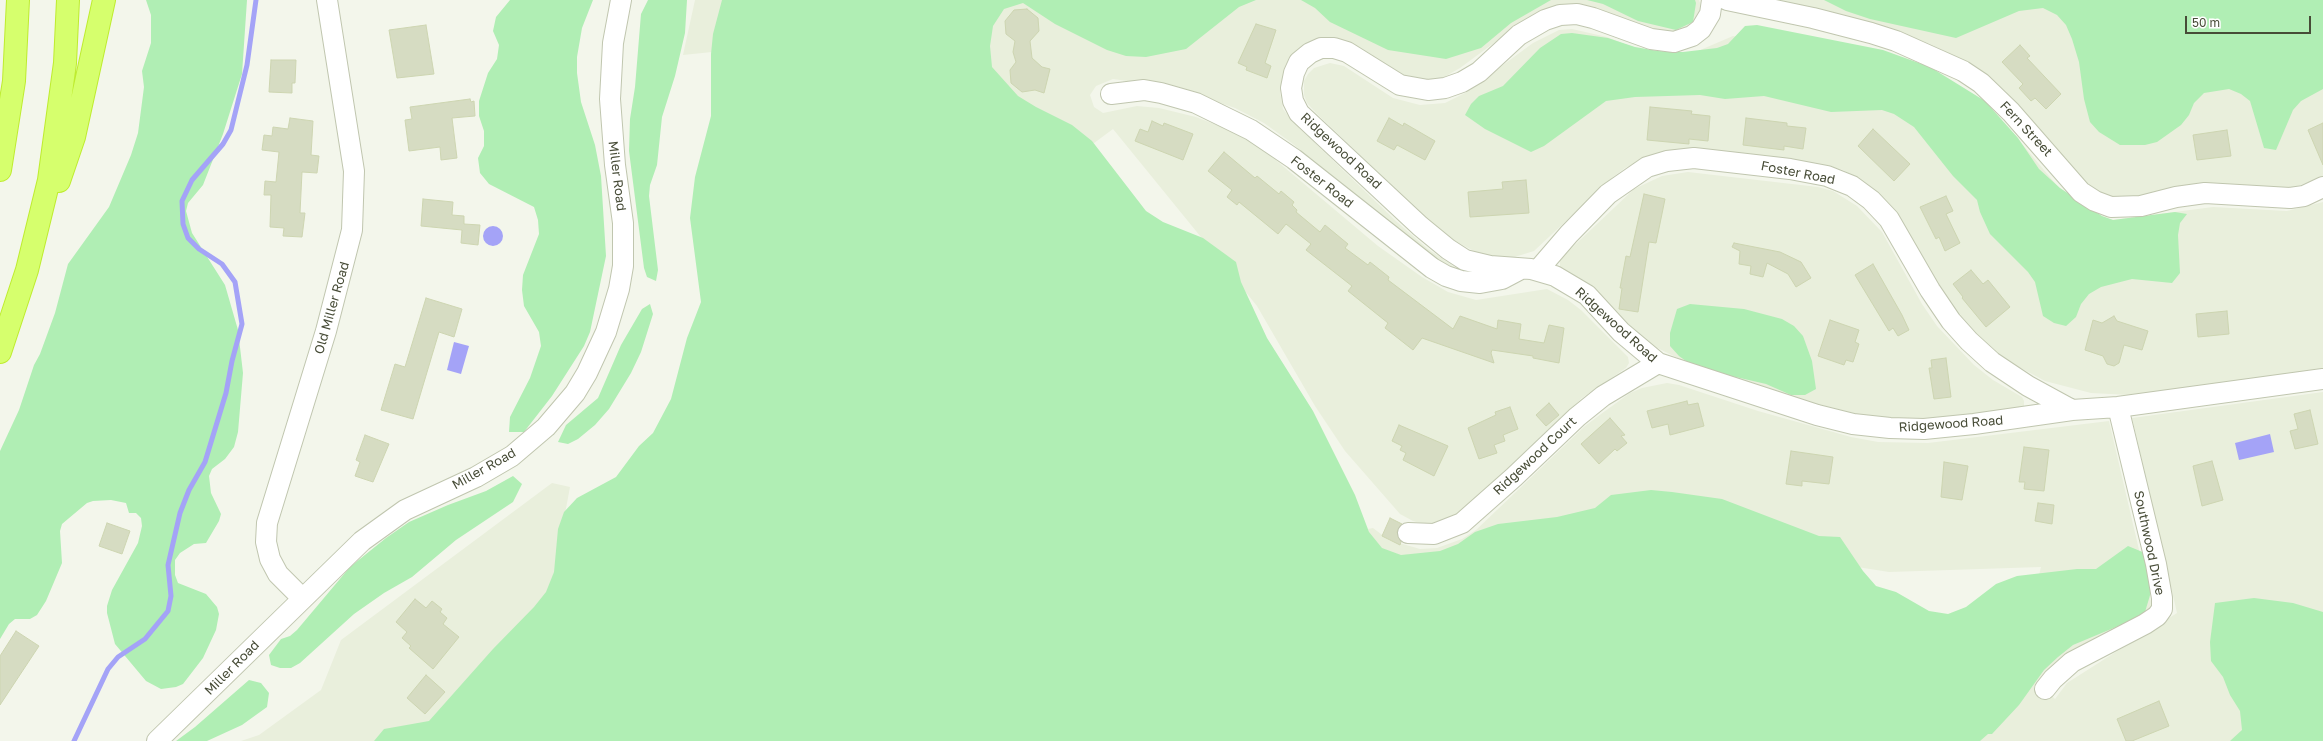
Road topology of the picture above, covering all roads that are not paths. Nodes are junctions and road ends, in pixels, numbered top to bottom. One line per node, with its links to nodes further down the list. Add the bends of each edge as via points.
1 (18, 0): 9 (highway, via 14,81)
2 (68, 0): 11 (highway, via 65,63 58,119)
3 (104, 0): 11 (highway, via 74,137)
4 (327, 0): 19 (street, Old Miller Road, via 354,171 352,230 328,324 267,523 266,542 270,559 278,574)
5 (621, 0): 19 (street, Miller Road, via 613,43 610,99 623,224 623,266 606,332 587,374 561,410 528,444 493,468 405,510 341,559)
6 (1712, 0): 12 (street, Ridgewood Road, via 1710,14 1701,28 1692,36 1674,42 1651,39 1577,14 1553,17 1518,35 1468,79 1445,88 1428,90 1400,85 1364,65 1347,52 1334,48 1321,48 1299,62 1291,88 1293,101 1299,113 1420,226 1465,260 1490,266)
7 (1727, 0): 10 (street, Fern Street, via 1871,33 1914,48 1964,71 1981,82 2011,112 2081,192 2111,207 2141,206 2205,193 2290,198 2304,196)
8 (1110, 94): 12 (street, Foster Road, via 1139,91 1161,93 1196,103 1251,130 1294,159 1432,268 1446,276 1461,282 1480,283 1502,279)
9 (0, 170)
10 (2323, 187)
11 (38, 230): 13 (highway)
12 (1530, 269): 14 (street, Ridgewood Road, via 1555,276 1587,296 1621,332); 17 (street, Foster Road, via 1608,194 1647,167 1667,161 1694,158 1827,176 1852,186 1871,200 1889,219 1950,321 1969,341 1992,362 2028,386)
13 (0, 352)
14 (1658, 363): 17 (street, Ridgewood Road, via 1816,415 1882,428 1924,429 1967,425); 18 (street, Ridgewood Court, via 1603,396 1577,417 1462,523 1434,534)
15 (2323, 379): 16 (street, Ridgewood Road)
16 (2118, 407): 17 (street, Ridgewood Road); 20 (street, Southwood Drive, via 2156,564 2162,609 2145,624 2072,662 2052,679)
17 (2072, 410)
18 (1408, 533)
19 (302, 598): 21 (street, Miller Road)
20 (2045, 689)
21 (156, 741)

